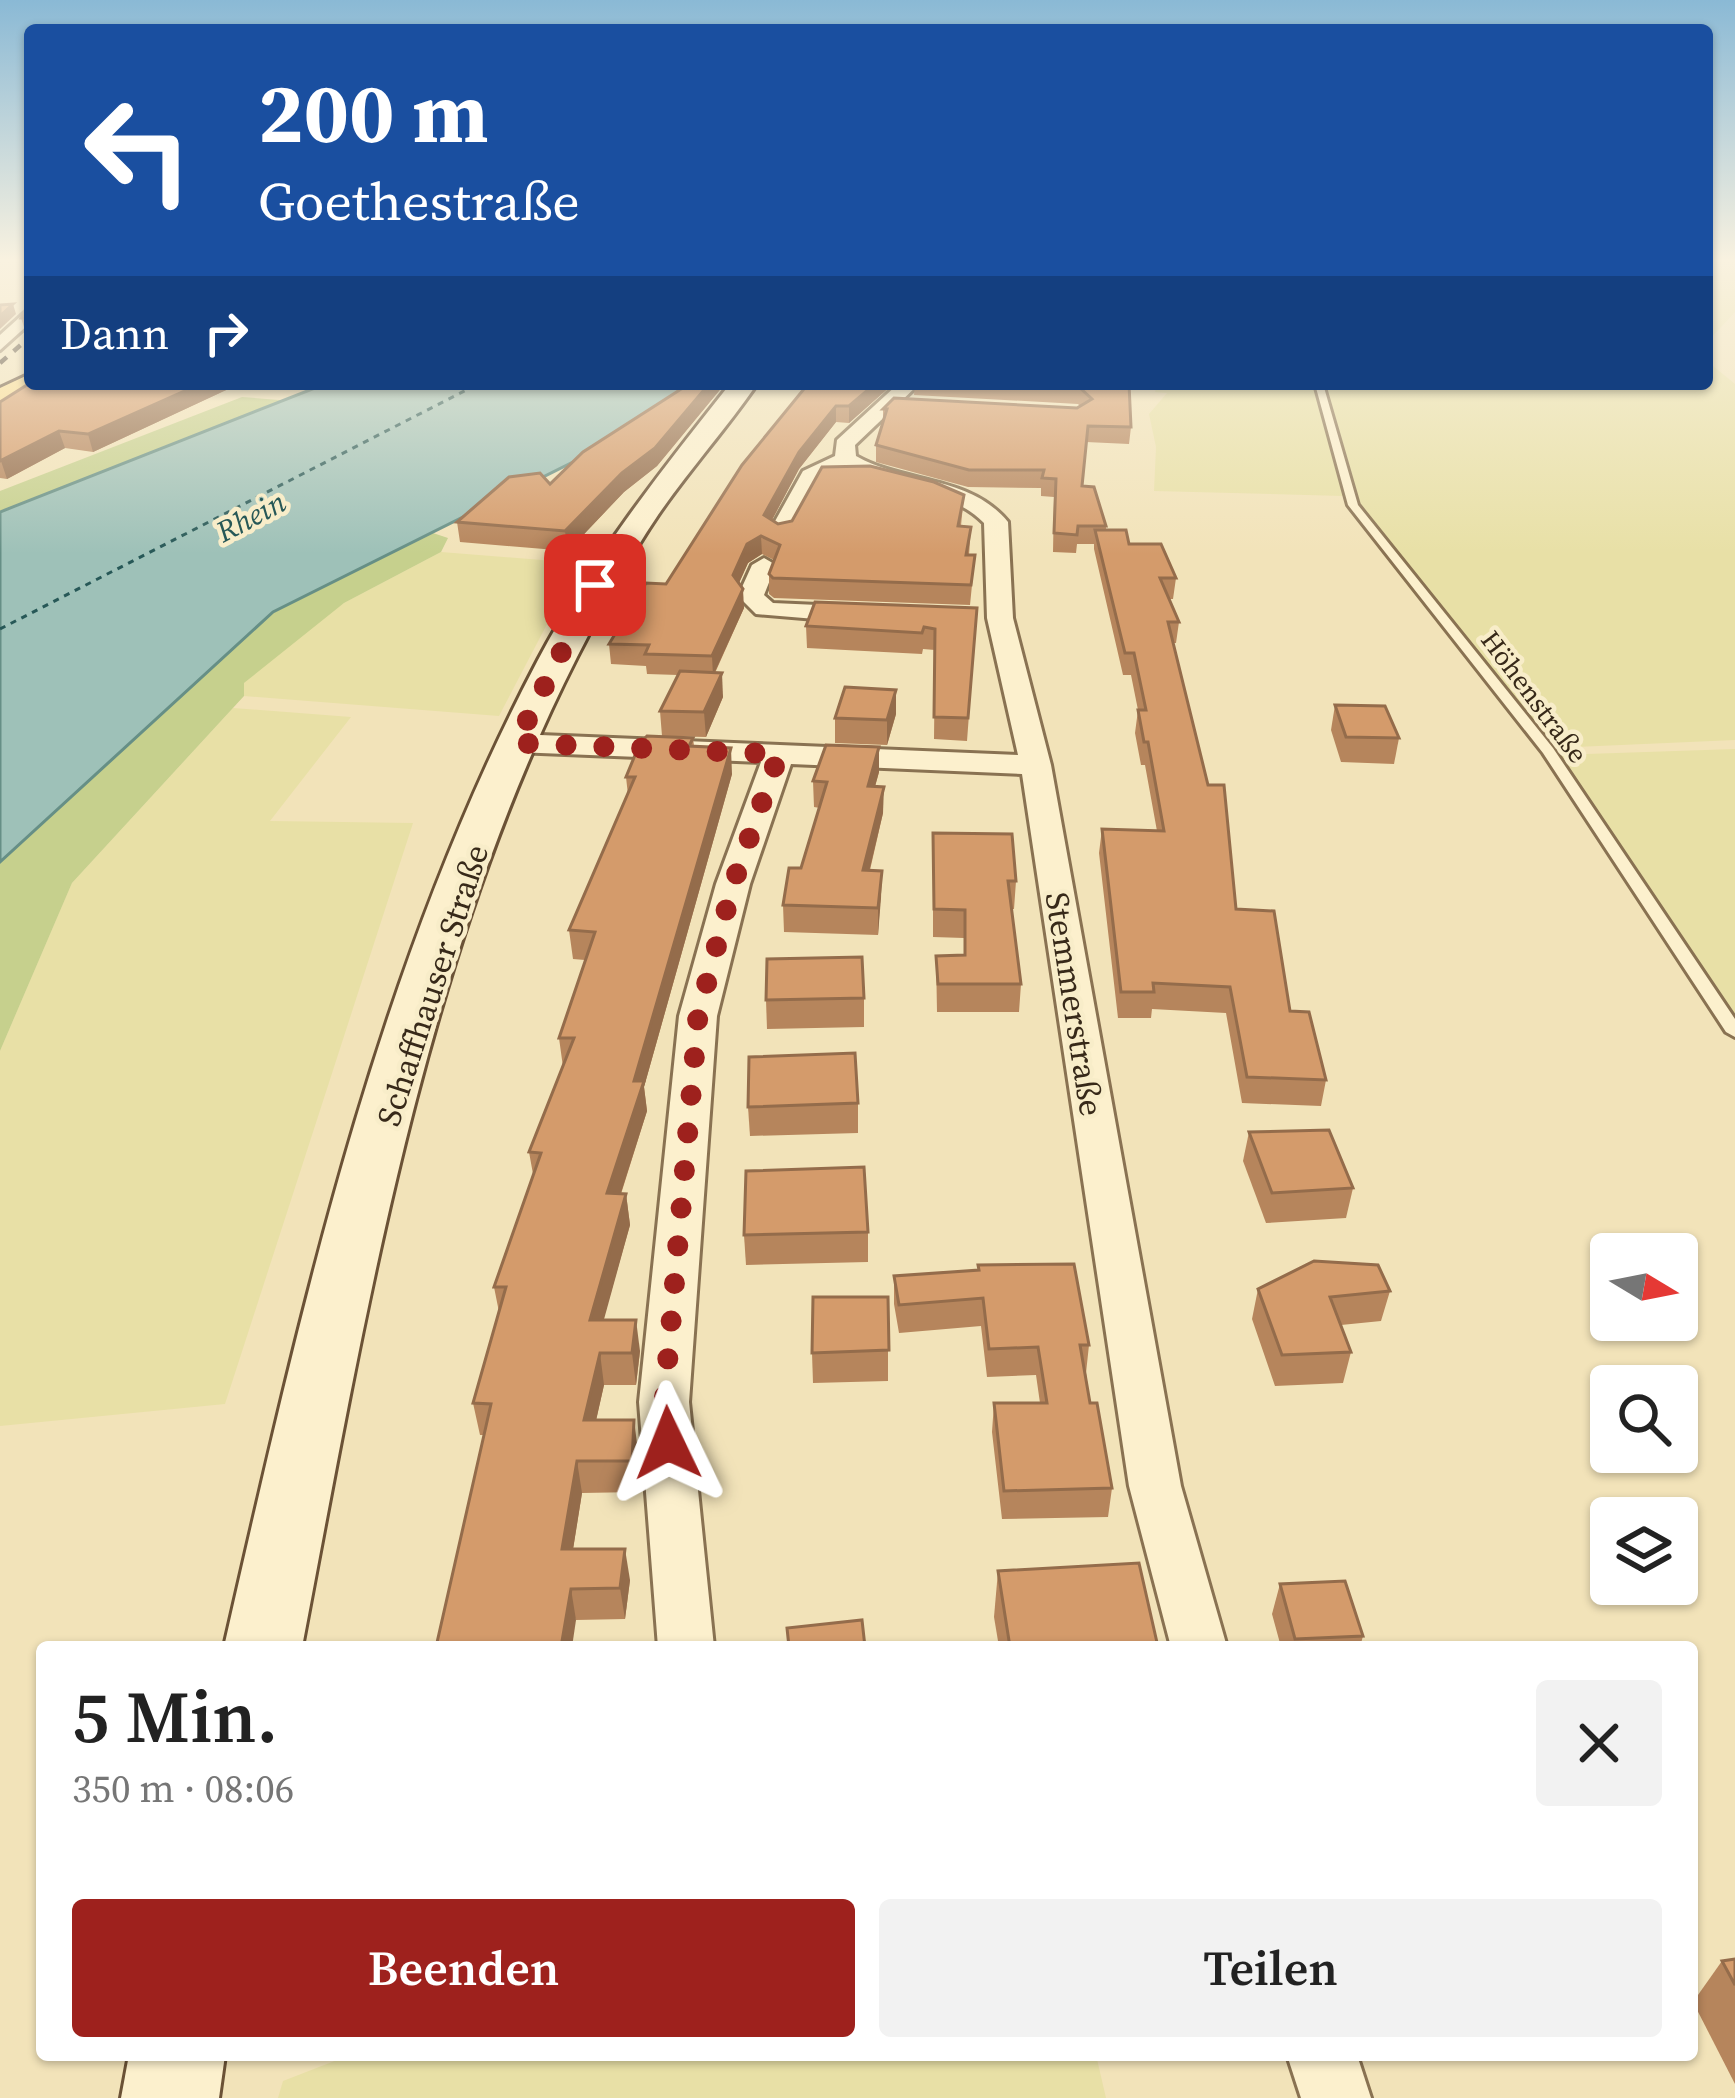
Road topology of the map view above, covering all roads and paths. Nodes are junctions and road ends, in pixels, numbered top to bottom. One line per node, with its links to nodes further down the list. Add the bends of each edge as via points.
1 (739, 390): 8 (main road, Schaffhauser Straße, via 615,550)
2 (1321, 390): 11 (lane, Höhenstraße, via 1353,505 1548,751)
3 (902, 398): 4 (street, via 844,444)
4 (845, 459): 5 (street, via 811,476); 10 (street, Stemmerstraße, via 991,514 998,530 989,618)
5 (781, 532)
6 (764, 565): 7 (street, via 752,596 765,609)
7 (891, 615)
8 (516, 743): 9 (street); 12 (main road, Schaffhauser Straße, via 424,995 373,1171)
9 (779, 754): 10 (street); 13 (street, via 698,1016 664,1402)
10 (1036, 765): 14 (street, Stemmerstraße, via 1155,1486)
11 (1735, 1032)
12 (264, 1641)
13 (685, 1641)
14 (1196, 1641)
15 (1324, 2061): 16 (street)
16 (1336, 2098)

